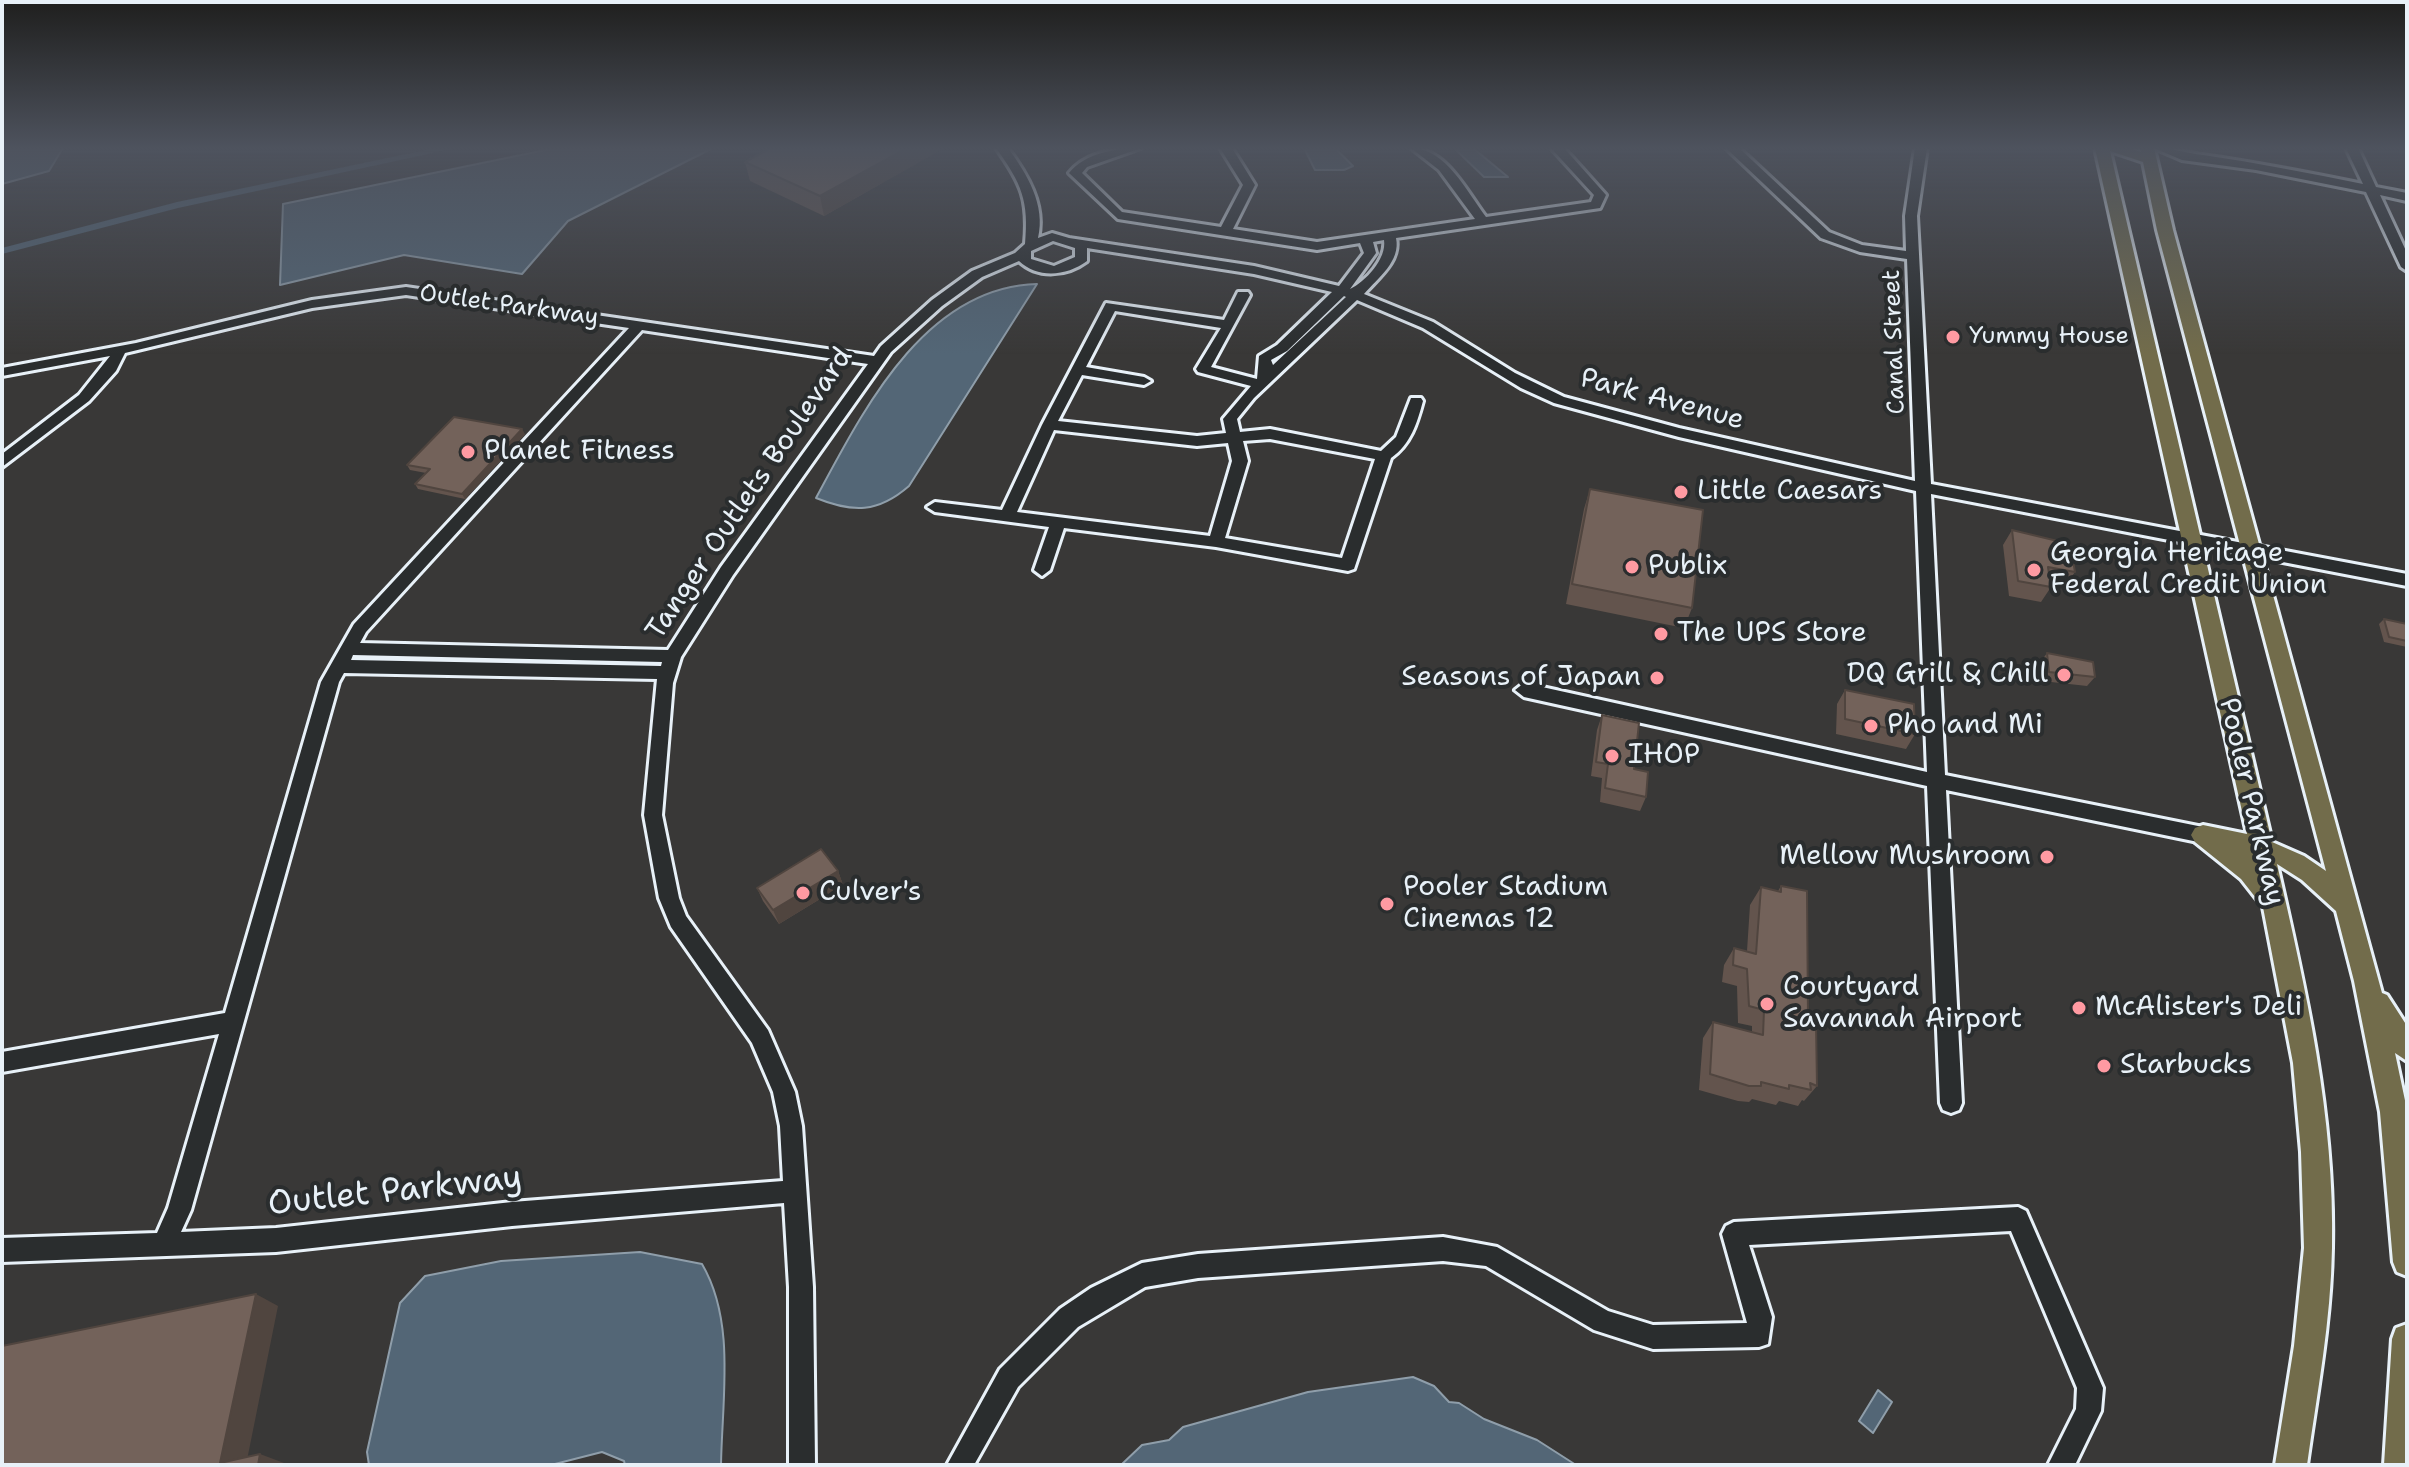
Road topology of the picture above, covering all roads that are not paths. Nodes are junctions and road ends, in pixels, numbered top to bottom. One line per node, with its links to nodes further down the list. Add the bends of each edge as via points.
1 (1034, 216): 17 (street, via 1035,231)
2 (1048, 216): 15 (street)
3 (1127, 216): 13 (street)
4 (1233, 216): 13 (street)
5 (1479, 216): 12 (street)
6 (1525, 216): 12 (street)
7 (1805, 216): 19 (street, via 1825,235 1860,248)
8 (1911, 216): 19 (street, Canal Street)
9 (2118, 216): 44 (main road, Pooler Parkway)
10 (2163, 216): 46 (main road)
11 (2383, 216): 21 (street)
12 (1484, 223): 14 (street)
13 (1225, 232): 16 (street, via 1317,246)
14 (1390, 238): 16 (street); 26 (street, via 1389,257)
15 (1070, 240): 17 (street, Park Avenue, via 1052,237); 18 (street, Park Avenue); 20 (street, via 1083,252)
16 (1366, 241): 24 (street, via 1368,258)
17 (1028, 246): 22 (street, via 1025,261); 23 (street, via 1020,256)
18 (1141, 252): 20 (street, Park Avenue, via 1110,253); 24 (street, Park Avenue)
19 (1913, 256): 40 (street, Canal Street)
20 (1075, 264): 22 (street, Park Avenue)
21 (2407, 267)
22 (1039, 269): 23 (street, Park Avenue, via 1011,270)
23 (969, 282): 30 (street, Tanger Outlets Boulevard, via 901,332)
24 (1339, 290): 26 (street, Park Avenue); 33 (street)
25 (1243, 295): 28 (street)
26 (1355, 295): 33 (street); 40 (street, Park Avenue, via 1446,335 1493,367 1570,404)
27 (639, 325): 29 (street, Outlet Parkway, via 406,291 312,304); 30 (street, Outlet Parkway); 49 (street, via 360,628)
28 (1229, 325): 31 (street, via 1111,306); 33 (street, via 1203,369)
29 (120, 350): 32 (street, Outlet Parkway); 39 (street, via 110,373 89,394)
30 (877, 361): 50 (street, Tanger Outlets Boulevard, via 727,571)
31 (1078, 370): 34 (street); 36 (street)
32 (2, 372)
33 (1264, 378): 37 (street, via 1230,419)
34 (1144, 381)
35 (1416, 401): 38 (street, via 1406,434)
36 (1049, 425): 37 (street, via 1162,439); 42 (street)
37 (1236, 438): 38 (street, via 1270,434); 45 (street, via 1240,461)
38 (1384, 456): 45 (street, via 1348,565)
39 (2, 462)
40 (1923, 487): 44 (street, Park Avenue); 53 (street, Canal Street)
41 (935, 507): 42 (street)
42 (1007, 516): 43 (street)
43 (1058, 522): 45 (street); 47 (street)
44 (2192, 538): 46 (street, Park Avenue); 54 (main road, Pooler Parkway)
45 (1216, 542)
46 (2254, 551): 48 (street, Park Avenue); 57 (main road)
47 (1042, 570)
48 (2407, 580)
49 (349, 649): 50 (street); 51 (street)
50 (670, 664): 51 (street); 64 (street, Tanger Outlets Boulevard, via 661,699 653,793 661,867 678,921 747,1016 775,1066 791,1126)
51 (339, 666): 60 (street)
52 (1524, 690): 53 (street)
53 (1936, 781): 55 (street); 63 (street, Canal Street)
54 (2249, 793): 55 (main road, via 2236,825); 56 (main road, Pooler Parkway)
55 (2203, 835): 56 (main road); 58 (main road, via 2249,872)
56 (2261, 847): 57 (main road, via 2298,861); 58 (main road, Pooler Parkway)
57 (2347, 906): 59 (main road)
58 (2277, 917): 72 (main road, Pooler Parkway, via 2306,1063 2318,1248)
59 (2367, 981): 61 (main road); 67 (main road, via 2394,1112)
60 (231, 1022): 62 (street); 65 (street, via 179,1210)
61 (2407, 1049)
62 (2, 1062)
63 (1951, 1103)
64 (795, 1191): 65 (street, Outlet Parkway, via 496,1215 276,1240); 69 (street, Tanger Outlets Boulevard)
65 (164, 1244): 66 (street, Outlet Parkway)
66 (2, 1250)
67 (2407, 1259)
68 (2407, 1339): 73 (main road)
69 (802, 1465)
70 (960, 1465): 71 (street, via 1009,1378 1040,1344 1100,1297 1142,1275 1198,1266 1443,1249 1489,1255 1603,1321 1653,1337 1740,1338 1759,1335 1760,1317 1734,1234 2018,1219 2090,1388 2088,1411)
71 (2061, 1465)
72 (2291, 1465)
73 (2400, 1465)

